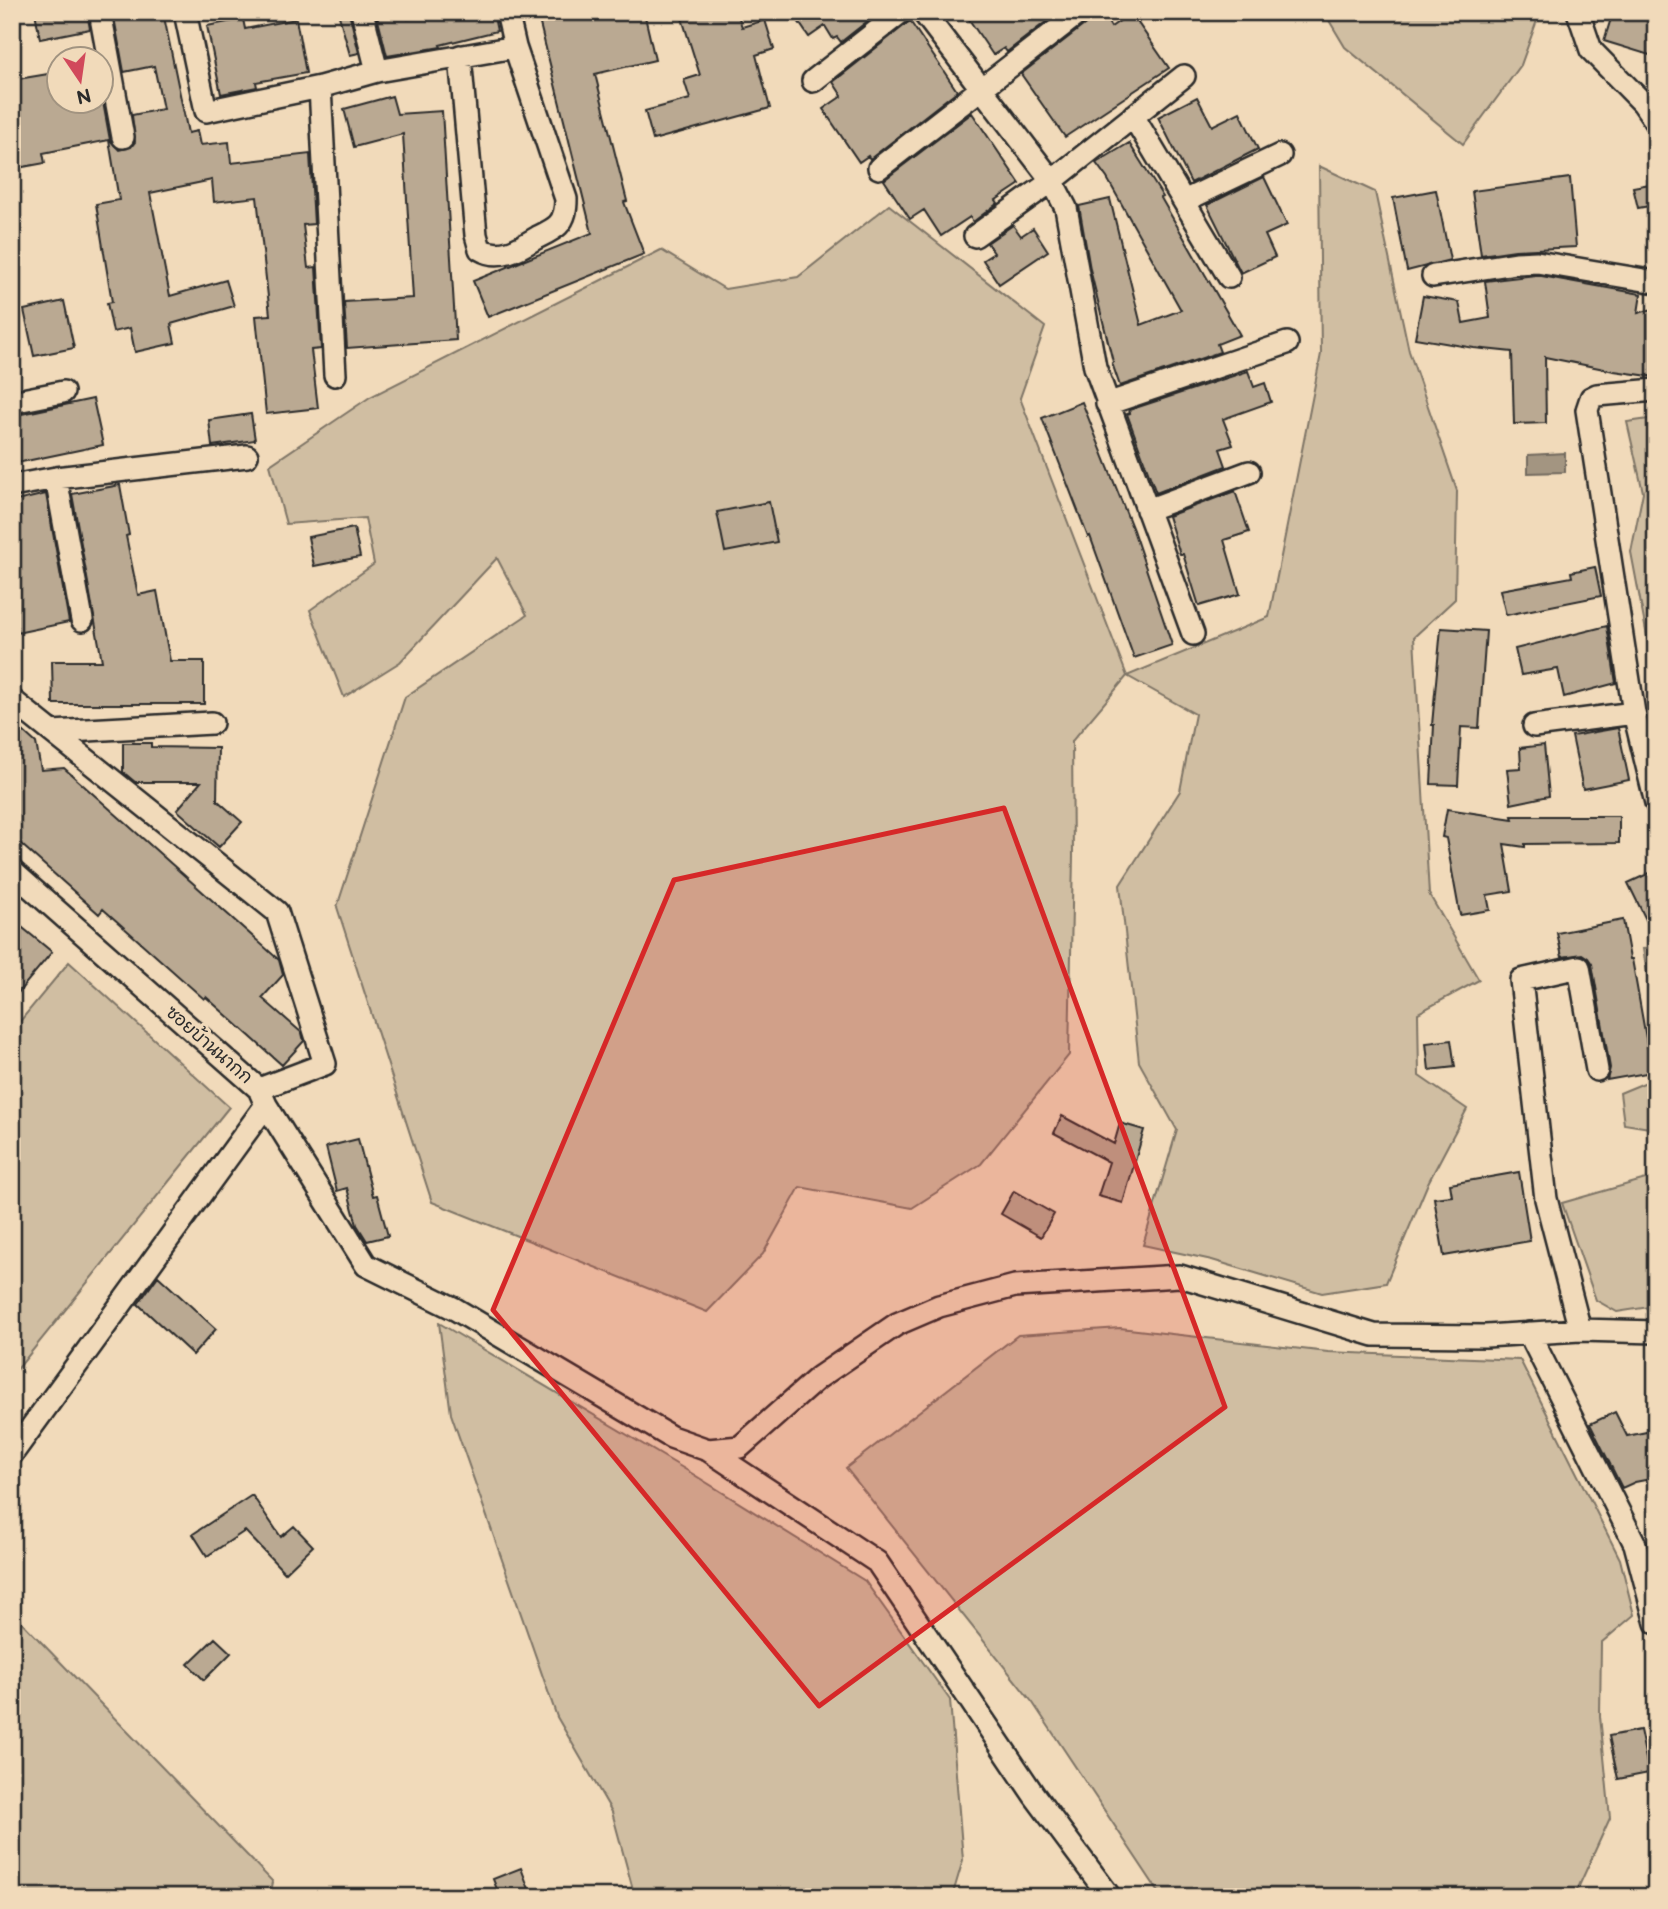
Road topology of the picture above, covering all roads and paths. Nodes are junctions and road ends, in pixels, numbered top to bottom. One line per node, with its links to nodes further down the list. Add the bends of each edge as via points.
1 (100, 12): 18 (street)
2 (185, 12): 14 (street, via 206,111)
3 (362, 12): 11 (street)
4 (507, 12): 9 (street)
5 (901, 12): 13 (street)
6 (923, 12): 15 (street)
7 (1080, 12): 15 (street)
8 (1578, 12): 17 (street, via 1591,50)
9 (515, 47): 10 (street); 10 (street, via 566,199 565,214 557,226 517,250 499,254 480,249 476,235)
10 (460, 56): 11 (street)
11 (377, 71): 14 (street)
12 (1184, 76): 16 (street)
13 (813, 81)
14 (320, 87): 28 (street)
15 (980, 89): 20 (street); 21 (street)
16 (1133, 116): 21 (street); 22 (street)
17 (1656, 122)
18 (123, 137)
19 (1280, 155): 22 (street)
20 (879, 168)
21 (1052, 181): 23 (street); 32 (street, via 1066,208 1095,367)
22 (1184, 201): 25 (street)
23 (975, 236)
24 (1433, 276): 26 (street, via 1537,262)
25 (1229, 277)
26 (1656, 282)
27 (1287, 343): 32 (street)
28 (335, 375)
29 (1656, 390): 41 (street, via 1597,395 1587,410)
30 (64, 392): 31 (street)
31 (12, 402)
32 (1107, 404): 37 (street)
33 (247, 456): 35 (street)
34 (1249, 472): 37 (street)
35 (55, 478): 36 (street); 38 (street)
36 (12, 486)
37 (1147, 510): 39 (street)
38 (82, 620)
39 (1193, 634)
40 (12, 700): 44 (street)
41 (1634, 713): 43 (street); 45 (street)
42 (212, 723): 44 (street)
43 (1534, 726)
44 (52, 732): 48 (street, via 277,912 325,1064)
45 (1656, 803)
46 (12, 871): 48 (street, ซอยบ้านนากก)
47 (1597, 1070): 49 (street, via 1579,967 1521,980 1546,1199)
48 (262, 1097): 52 (street, ซอยบ้านนากก, via 366,1265 455,1309 671,1437); 53 (street)
49 (1580, 1329): 50 (street); 51 (street)
50 (1656, 1332)
51 (1530, 1333): 52 (street, via 1374,1335 1180,1276 1015,1286 939,1306 897,1324 818,1378 740,1447); 54 (street, via 1635,1544)
52 (708, 1450): 55 (street, via 877,1562 1034,1796)
53 (12, 1454)
54 (1656, 1623)
55 (1110, 1897)

